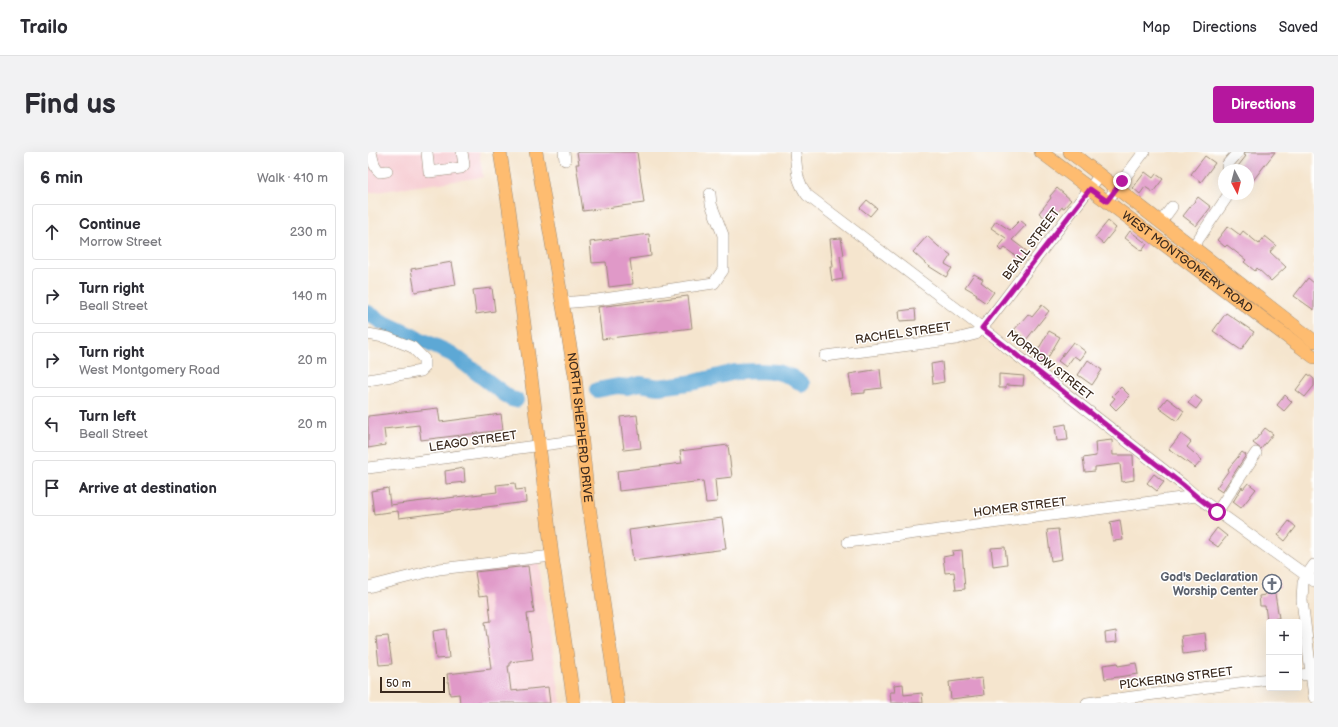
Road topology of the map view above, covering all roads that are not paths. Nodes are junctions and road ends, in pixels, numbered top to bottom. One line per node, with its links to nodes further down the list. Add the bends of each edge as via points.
1 (371, 152): 12 (street, via 376,169 380,172)
2 (427, 152): 3 (street, via 429,172 461,168 464,165)
3 (462, 152)
4 (500, 152): 32 (main road)
5 (536, 152): 24 (main road, NORTH SHEPHERD DRIVE)
6 (795, 152): 25 (street, MORROW STREET, via 797,175 807,195)
7 (1041, 152): 15 (main road, WEST MONTGOMERY ROAD)
8 (1070, 152): 13 (main road, WEST MONTGOMERY ROAD)
9 (1144, 152): 14 (street)
10 (1238, 152): 11 (street)
11 (1228, 164)
12 (387, 171)
13 (1100, 175): 14 (main road, WEST MONTGOMERY ROAD); 15 (street, BEALL STREET)
14 (1117, 188): 18 (street); 20 (main road, WEST MONTGOMERY ROAD)
15 (1090, 189): 18 (main road, WEST MONTGOMERY ROAD); 25 (street, BEALL STREET)
16 (710, 194): 24 (street, via 711,204 723,235 723,270 714,284)
17 (1226, 200): 21 (street)
18 (1107, 201): 23 (main road, WEST MONTGOMERY ROAD)
19 (1172, 207): 20 (street)
20 (1161, 222): 21 (main road, WEST MONTGOMERY ROAD)
21 (1193, 247): 22 (main road, WEST MONTGOMERY ROAD)
22 (1219, 268): 23 (main road); 27 (main road, WEST MONTGOMERY ROAD)
23 (1210, 280): 28 (main road, WEST MONTGOMERY ROAD)
24 (562, 303): 31 (main road, NORTH SHEPHERD DRIVE)
25 (982, 328): 29 (street, RACHEL STREET, via 976,334 956,339); 35 (street, MORROW STREET)
26 (368, 334): 30 (street, via 389,338 412,347 424,358 424,368 421,371)
27 (1314, 341)
28 (1313, 355)
29 (825, 356)
30 (368, 380)
31 (581, 440): 32 (street, LEAGO STREET); 47 (main road, NORTH SHEPHERD DRIVE)
32 (540, 445): 34 (street, LEAGO STREET); 38 (main road)
33 (1256, 453): 36 (street)
34 (368, 468)
35 (1196, 496): 36 (street, MORROW STREET); 37 (street, HOMER STREET)
36 (1217, 512): 40 (street, MORROW STREET)
37 (848, 542)
38 (552, 556): 41 (street, via 439,569); 46 (main road)
39 (1314, 565): 40 (street)
40 (1310, 578): 42 (street, via 1303,583 1302,600)
41 (368, 587)
42 (1311, 674): 43 (street); 45 (street)
43 (1302, 675)
44 (1266, 679): 48 (street, PICKERING STREET)
45 (1314, 697)
46 (574, 703)
47 (618, 703)
48 (1087, 703)

